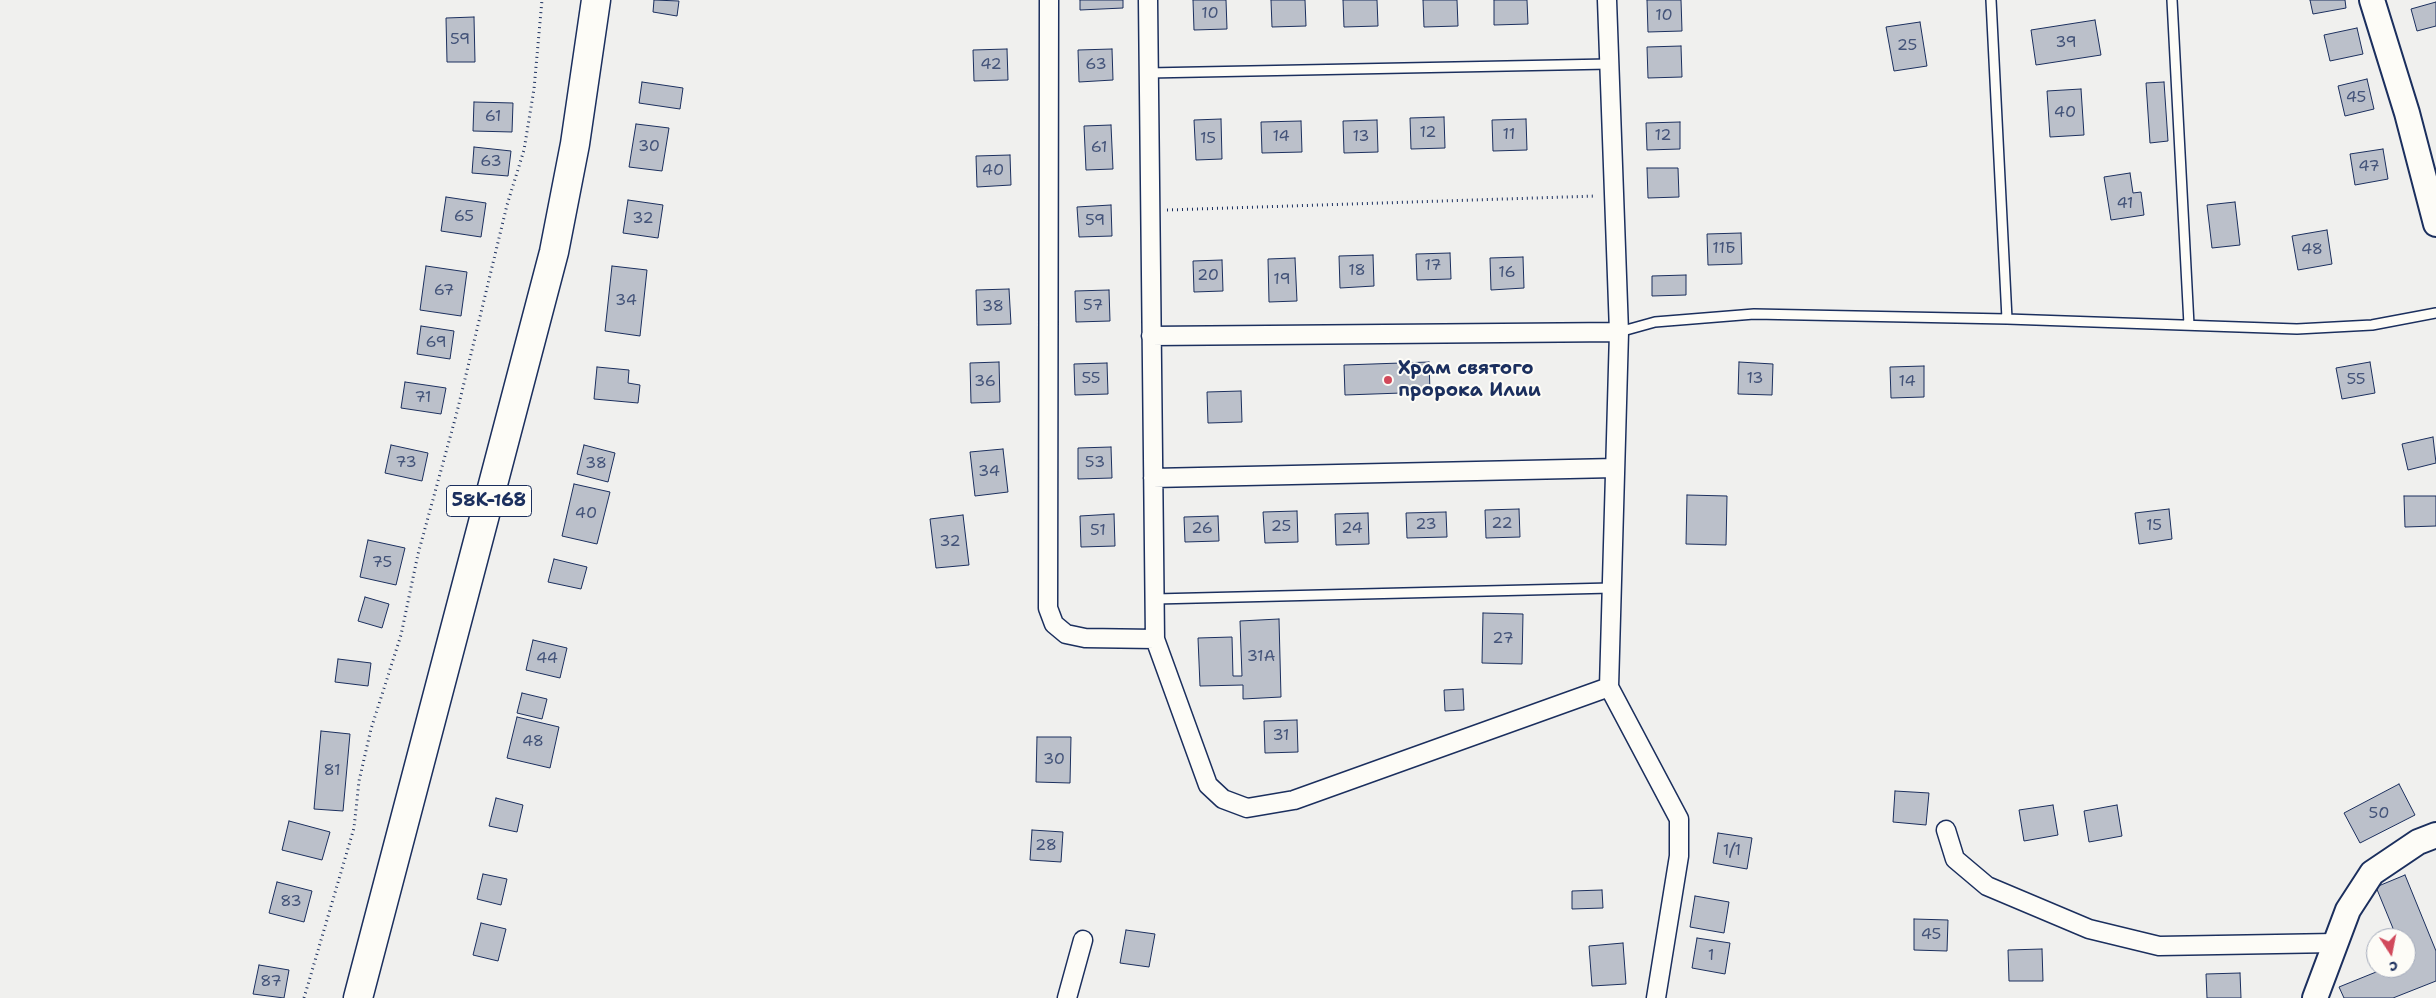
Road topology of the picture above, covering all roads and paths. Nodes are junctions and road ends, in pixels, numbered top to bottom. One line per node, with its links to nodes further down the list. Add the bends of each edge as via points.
1 (542, 0): 29 (path, via 534,89 524,150 507,205 400,635 358,781 354,828)
2 (596, 0): 30 (main road, 58К-168, via 576,144 554,252)
3 (1049, 0): 23 (street, via 1048,608 1054,624 1066,634 1084,638)
4 (1148, 0): 10 (street)
5 (1607, 0): 9 (street)
6 (1991, 0): 15 (lane)
7 (2172, 0): 16 (lane)
8 (2372, 0): 13 (street, via 2407,113)
9 (1609, 64): 10 (lane); 11 (street)
10 (1147, 73): 12 (street)
11 (1614, 195): 12 (path); 17 (street)
12 (1149, 211): 18 (street)
13 (2436, 224)
14 (2436, 313): 16 (lane, via 2372,325 2334,328)
15 (2007, 319): 16 (lane); 17 (lane, via 1754,314 1655,322)
16 (2189, 325)
17 (1619, 332): 18 (street); 19 (street)
18 (1151, 336): 20 (street)
19 (1615, 468): 20 (street); 21 (street)
20 (1153, 478): 22 (street)
21 (1611, 588): 22 (lane); 24 (street)
22 (1154, 599): 23 (street)
23 (1155, 639): 24 (street, via 1208,785 1223,799 1248,808 1294,800)
24 (1609, 687): 32 (street, via 1679,820 1679,856)
25 (1946, 830): 28 (street, via 1956,859 1987,886 2089,929 2159,946)
26 (2436, 835): 28 (street, via 2418,842 2372,874 2348,910)
27 (1083, 940): 31 (street)
28 (2335, 943): 33 (street)
29 (304, 998)
30 (358, 998)
31 (1067, 998)
32 (1656, 998)
33 (2315, 998)

